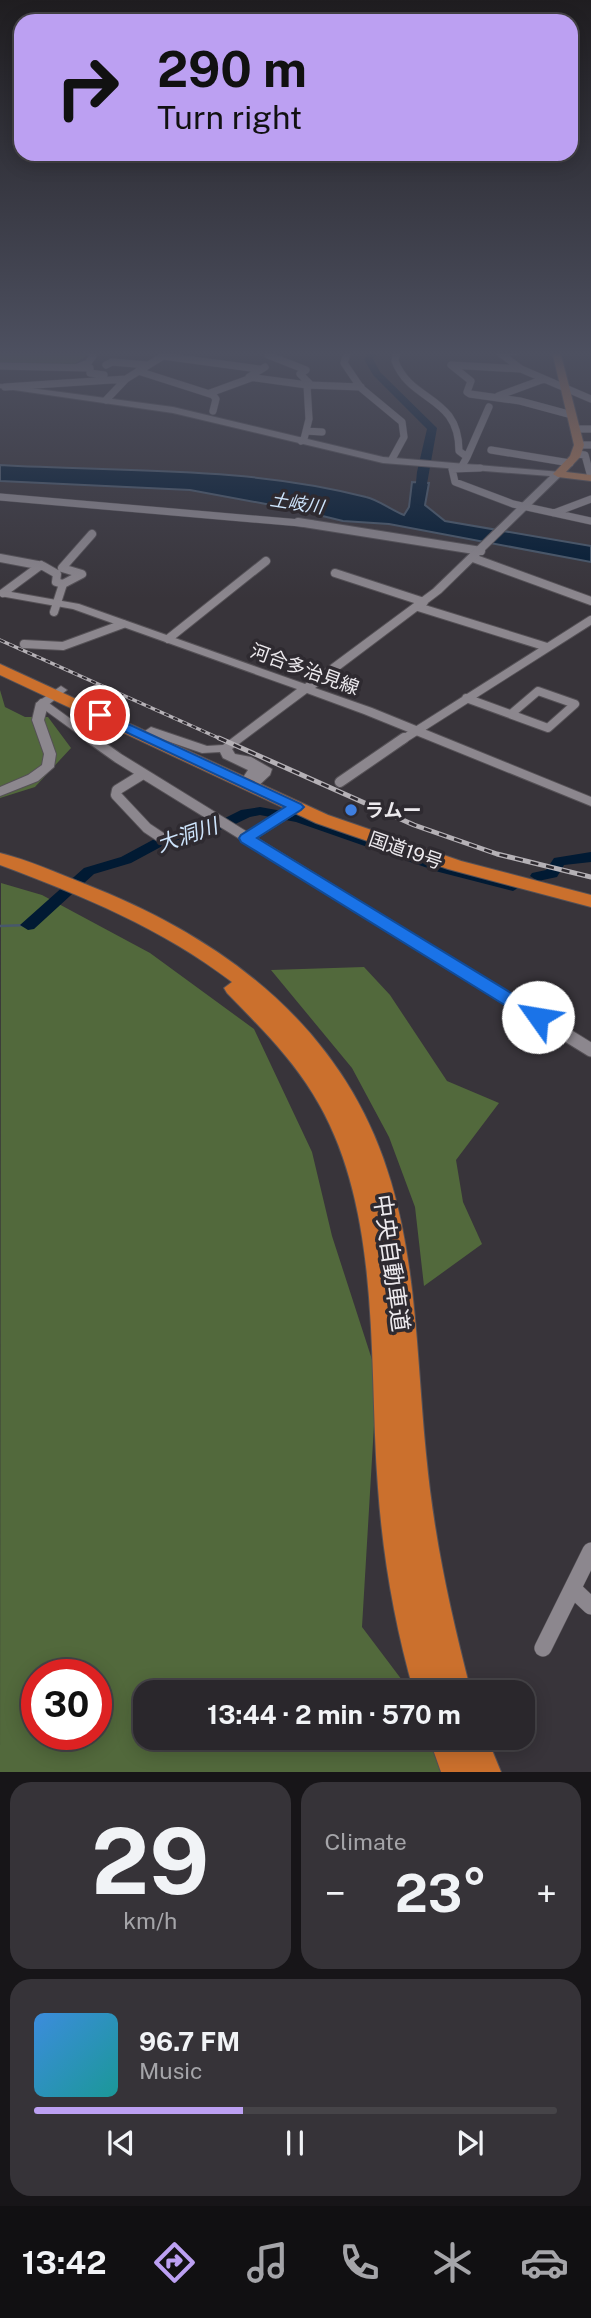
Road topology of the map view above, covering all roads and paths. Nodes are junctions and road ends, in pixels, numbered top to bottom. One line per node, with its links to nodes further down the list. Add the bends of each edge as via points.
1 (271, 434): 7 (main road)
2 (305, 434): 7 (street)
3 (405, 434): 11 (street)
4 (459, 434): 14 (street)
5 (474, 434): 14 (street)
6 (576, 434): 9 (main road)
7 (301, 441): 11 (main road)
8 (591, 445): 9 (street)
9 (578, 449): 12 (street); 13 (main road)
10 (491, 450): 13 (street)
11 (395, 460): 14 (main road)
12 (589, 462): 17 (street)
13 (570, 463): 16 (main road)
14 (457, 464): 15 (main road)
15 (480, 468): 16 (main road); 20 (street, via 452,469 455,482)
16 (558, 474): 17 (main road); 20 (main road)
17 (591, 477)
18 (0, 497): 24 (street, via 299,524 439,541)
19 (591, 499): 21 (street)
20 (526, 507): 21 (street); 24 (main road)
21 (554, 513): 22 (street)
22 (591, 521)
23 (92, 534): 29 (street, via 62,568 82,574)
24 (479, 552): 31 (street); 32 (main road)
25 (0, 558): 27 (street)
26 (267, 561): 36 (street)
27 (41, 565): 29 (street, via 57,574 56,582); 30 (street)
28 (335, 573): 32 (street)
29 (64, 584): 33 (street)
30 (1, 593): 33 (main road, 河合多治見線)
31 (591, 601)
32 (421, 605): 38 (street); 41 (main road)
33 (57, 607): 35 (main road, 河合多治見線)
34 (591, 620): 38 (street)
35 (123, 624): 36 (main road, 河合多治見線); 37 (street, via 63,646)
36 (168, 639): 41 (main road, 河合多治見線)
37 (24, 644)
38 (547, 647): 43 (street)
39 (0, 662): 42 (highway, 国道19号)
40 (0, 669): 42 (highway, 国道19号)
41 (308, 689): 45 (main road, 河合多治見線); 47 (main road)
42 (52, 696): 46 (highway, 国道19号); 48 (street, via 74,729); 49 (highway, 国道19号); 51 (main road, via 38,720 50,754 47,766 33,778)
43 (466, 698): 44 (street); 45 (street)
44 (511, 714): 44 (street, via 548,728 575,704 538,691)
45 (417, 729): 50 (street); 52 (main road, 河合多治見線)
46 (151, 731): 47 (main road, via 206,750); 49 (highway, 国道19号)
47 (231, 745): 49 (main road, via 232,753 266,769)
48 (143, 774): 54 (street); 55 (street, via 116,795 154,838)
49 (252, 780): 53 (highway, 国道19号); 59 (highway, 国道19号, via 410,845 489,870)
50 (340, 782)
51 (0, 792)
52 (591, 802)
53 (291, 810): 54 (street); 60 (highway, 国道19号, via 444,864)
54 (247, 838): 62 (street)
55 (163, 841)
56 (0, 859): 58 (highway, 中央自動車道)
57 (0, 870): 58 (highway, 中央自動車道)
58 (57, 885): 61 (highway, 中央自動車道)
59 (591, 893)
60 (591, 901)
61 (143, 922): 67 (highway, 中央自動車道, via 227,982 276,1028 331,1105 357,1163 380,1266 399,1552); 68 (highway, 中央自動車道, via 239,975 290,1023 346,1100 374,1160 397,1266 416,1513 435,1624)
62 (591, 1050)
63 (591, 1551): 64 (street)
64 (573, 1589): 65 (street); 66 (street)
65 (591, 1606)
66 (543, 1648)
67 (427, 1680)
68 (451, 1680)
69 (450, 1750): 71 (highway)
70 (476, 1750): 72 (highway)
71 (458, 1772)
72 (484, 1772)

